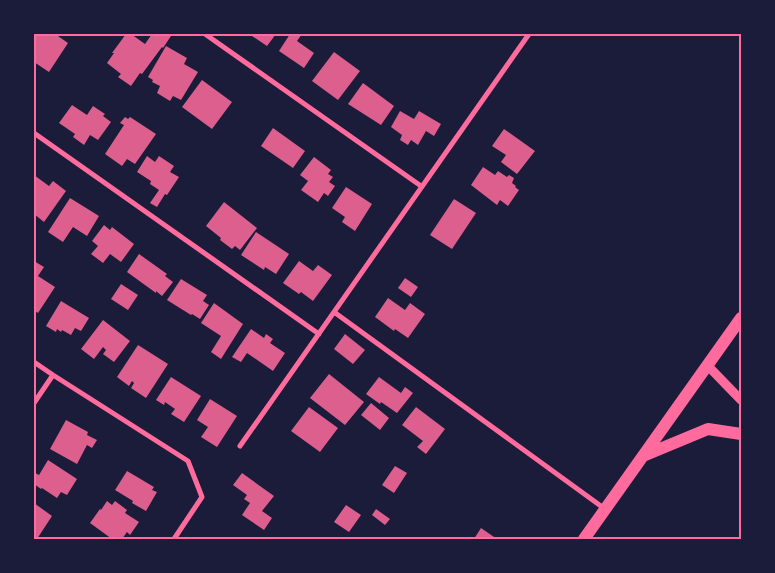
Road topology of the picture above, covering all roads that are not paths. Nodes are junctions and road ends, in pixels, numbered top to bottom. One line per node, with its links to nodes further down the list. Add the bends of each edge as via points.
1 (205, 34): 4 (street)
2 (529, 34): 4 (street)
3 (34, 133): 7 (street)
4 (421, 186): 5 (street)
5 (334, 312): 7 (street); 16 (street)
6 (741, 318): 9 (main road)
7 (319, 334): 14 (street)
8 (34, 362): 10 (street)
9 (708, 366): 11 (street); 15 (main road)
10 (53, 375): 12 (street); 17 (street, via 188,461 202,497)
11 (741, 400)
12 (34, 403)
13 (741, 434): 15 (main road, via 708,429)
14 (240, 446)
15 (643, 456): 16 (main road)
16 (605, 509): 18 (main road)
17 (174, 539)
18 (584, 539)

